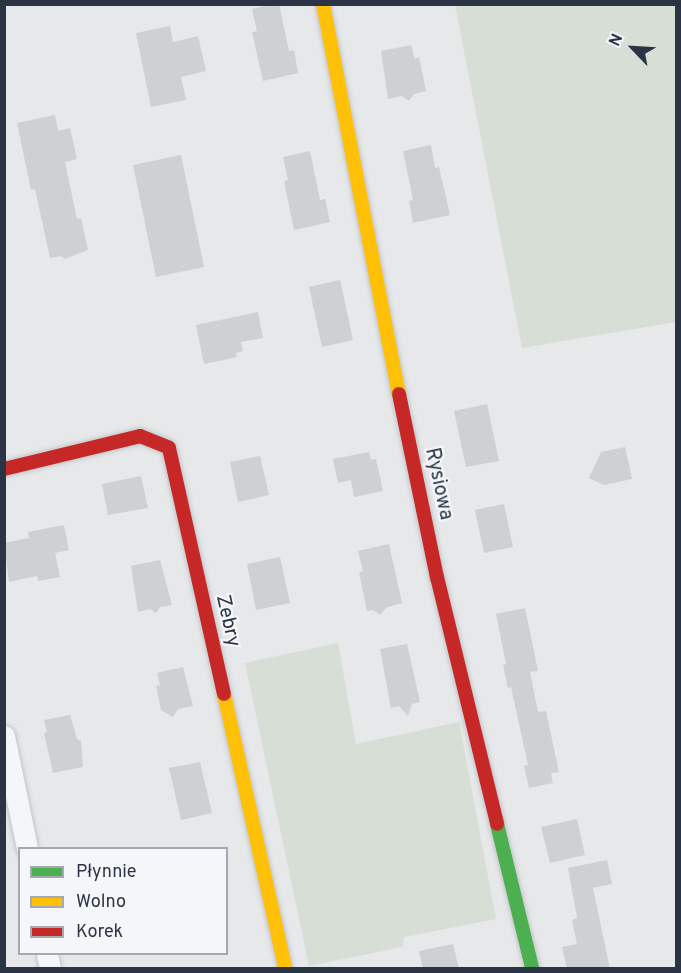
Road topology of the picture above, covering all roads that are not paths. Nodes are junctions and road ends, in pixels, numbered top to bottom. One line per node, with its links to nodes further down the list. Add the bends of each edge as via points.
1 (323, 4): 6 (street, Rysiowa, via 437,577)
2 (4, 469): 5 (street, Zebry, via 140,436 169,448)
3 (4, 735): 4 (street)
4 (27, 847)
5 (285, 969)
6 (532, 969)

